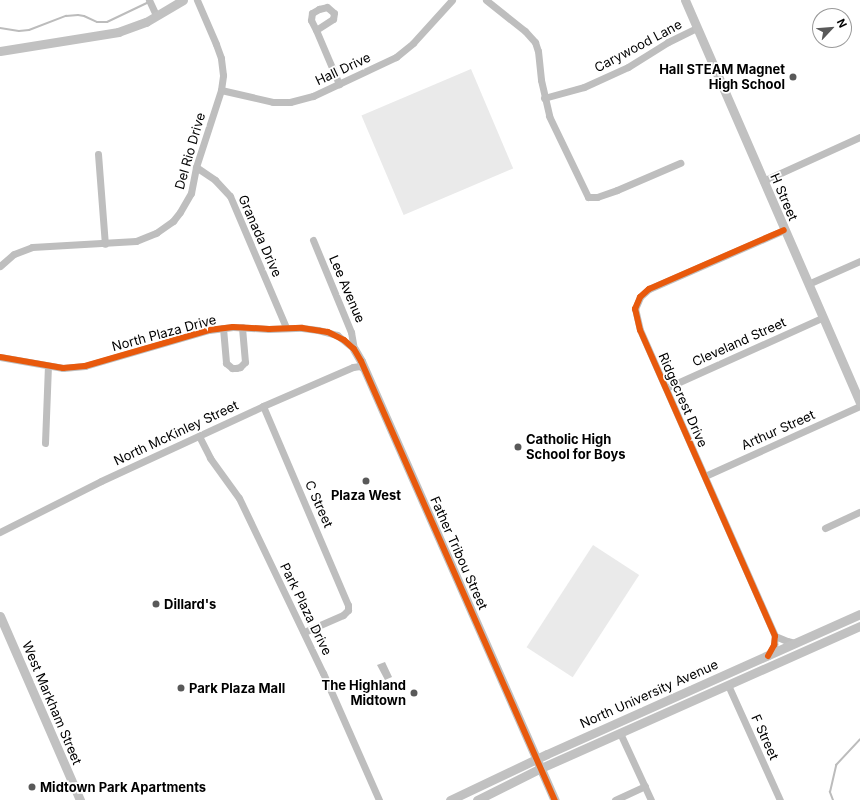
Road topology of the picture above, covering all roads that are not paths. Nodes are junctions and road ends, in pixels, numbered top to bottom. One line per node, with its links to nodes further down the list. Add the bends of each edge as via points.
1 (183, 0): 7 (street)
2 (196, 0): 12 (street, Del Rio Drive, via 221,58)
3 (452, 0): 11 (street, Hall Drive, via 405,50 383,64)
4 (486, 0): 13 (street, via 525,31 534,42 538,51)
5 (685, 0): 8 (street, H Street)
6 (150, 3): 7 (street)
7 (156, 16): 10 (street, via 129,29 106,35)
8 (697, 28): 13 (street, Carywood Lane, via 668,42 628,67 584,87); 18 (street, H Street)
9 (316, 30): 11 (street)
10 (0, 51)
11 (339, 84): 12 (street, Hall Drive, via 313,96 283,102)
12 (221, 90): 17 (street, Del Rio Drive)
13 (544, 98): 16 (street, via 549,116 588,197 597,197 618,190)
14 (860, 137): 18 (street)
15 (98, 154): 21 (street)
16 (680, 163)
17 (196, 167): 21 (street, Del Rio Drive, via 191,194 173,221 165,228 136,241); 28 (street, Granada Drive, via 215,180 230,196)
18 (763, 181): 19 (street, H Street)
19 (784, 230): 24 (street, H Street); 33 (street, Ridgecrest Drive, via 654,287 640,298 635,309 637,322)
20 (313, 240): 29 (street, Lee Avenue, via 351,332)
21 (105, 244): 23 (street, Del Rio Drive, via 32,247 14,254)
22 (860, 261): 24 (street)
23 (0, 266)
24 (808, 284): 25 (street, H Street)
25 (822, 318): 33 (street, Cleveland Street); 34 (street, H Street)
26 (223, 328): 27 (street, North Plaza Drive); 27 (street, via 226,362 232,368 240,367 245,362); 31 (street, North Plaza Drive, via 85,366)
27 (242, 328): 28 (street, North Plaza Drive)
28 (286, 328): 29 (street, North Plaza Drive, via 328,332 344,340)
29 (354, 349): 32 (street, Father Tribou Street)
30 (0, 357): 31 (street, North Plaza Drive)
31 (48, 366): 38 (street)
32 (365, 370): 35 (street, North McKinley Street, via 360,366 353,367); 52 (street, Father Tribou Street)
33 (666, 388): 39 (street, Ridgecrest Drive)
34 (860, 403)
35 (263, 406): 37 (street, North McKinley Street); 46 (street, C Street, via 348,605 346,613)
36 (860, 406): 39 (street, Arthur Street)
37 (199, 436): 42 (street, North McKinley Street, via 101,481); 46 (street, Park Plaza Drive, via 210,458 239,498)
38 (45, 443)
39 (705, 476): 47 (street, Ridgecrest Drive)
40 (860, 512): 41 (street)
41 (825, 528)
42 (0, 532)
43 (860, 614): 48 (street, North University Avenue)
44 (0, 616): 55 (street, West Markham Street)
45 (860, 626): 50 (street, North University Avenue)
46 (304, 632): 56 (street, Park Plaza Drive)
47 (775, 636): 48 (street, via 787,642); 49 (street, via 774,645)
48 (797, 643): 49 (street, North University Avenue)
49 (768, 656): 52 (street, North University Avenue)
50 (728, 684): 51 (street, North University Avenue); 62 (street, F Street)
51 (620, 733): 53 (street, North University Avenue); 54 (street)
52 (537, 759): 53 (street, Father Tribou Street); 57 (street, North University Avenue)
53 (541, 768): 58 (street, North University Avenue); 59 (street)
54 (645, 786): 60 (street); 61 (street)
55 (80, 800)
56 (379, 800)
57 (450, 800)
58 (477, 800)
59 (555, 800)
60 (615, 800)
61 (651, 800)
62 (780, 800)

